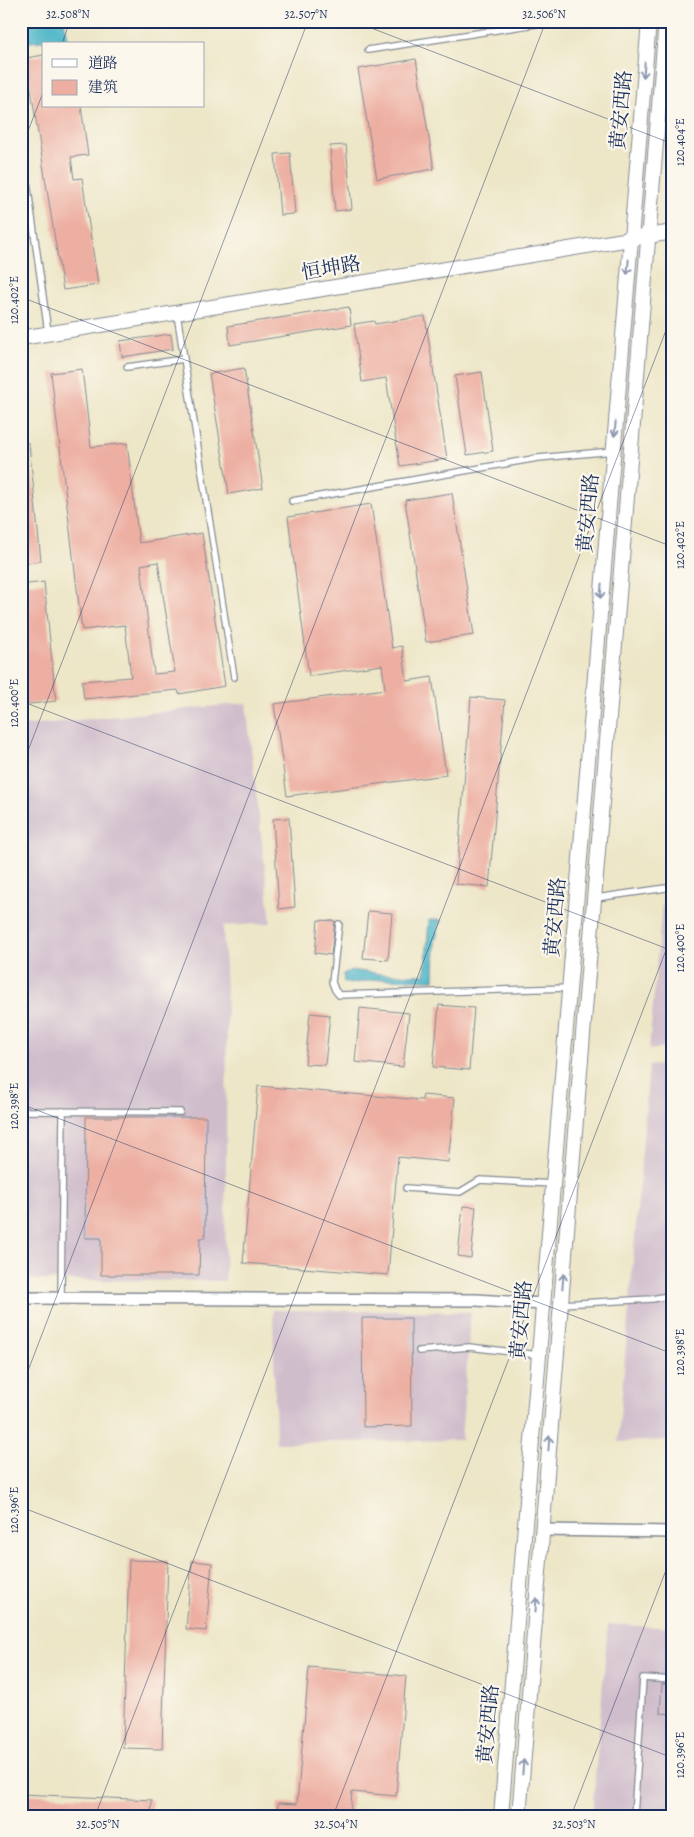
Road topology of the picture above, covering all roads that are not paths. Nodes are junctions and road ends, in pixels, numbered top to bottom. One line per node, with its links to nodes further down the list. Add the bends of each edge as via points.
1 (555, 21): 4 (lane)
2 (649, 21): 8 (street, 黄安西路, one-way to 8)
3 (666, 21): 7 (street, 黄安西路)
4 (368, 50)
5 (21, 139): 10 (lane)
6 (673, 232): 7 (street, 恒坤路)
7 (648, 235): 8 (street, 恒坤路); 18 (street, 黄安西路)
8 (630, 238): 9 (street, 恒坤路); 14 (street, 黄安西路, one-way to 14)
9 (177, 314): 10 (street, 恒坤路); 12 (lane)
10 (49, 334): 11 (street, 恒坤路)
11 (21, 338)
12 (184, 358): 13 (lane); 16 (lane)
13 (127, 367)
14 (613, 451): 15 (lane, via 538,458); 20 (street, 黄安西路, one-way to 20)
15 (292, 501)
16 (234, 677)
17 (673, 887): 18 (lane)
18 (594, 898): 30 (street, 黄安西路, one-way to 18)
19 (339, 924): 20 (lane, via 332,982 339,995)
20 (569, 988): 24 (street, 黄安西路)
21 (21, 1111): 22 (lane)
22 (63, 1111): 23 (lane); 28 (lane)
23 (180, 1112)
24 (553, 1184): 25 (lane, via 480,1180 460,1192); 29 (street, 黄安西路)
25 (406, 1188)
26 (673, 1295): 30 (lane)
27 (21, 1298): 28 (street)
28 (61, 1299): 29 (street, via 476,1300)
29 (543, 1304): 32 (street, 黄安西路)
30 (561, 1304): 33 (street, 黄安西路, one-way to 30)
31 (419, 1351): 32 (lane, via 469,1347)
32 (539, 1355): 36 (street, 黄安西路)
33 (542, 1530): 34 (street); 37 (street, 黄安西路, one-way to 33)
34 (673, 1532)
35 (673, 1680): 38 (lane, via 643,1678)
36 (501, 1816)
37 (519, 1816)
38 (634, 1816)

